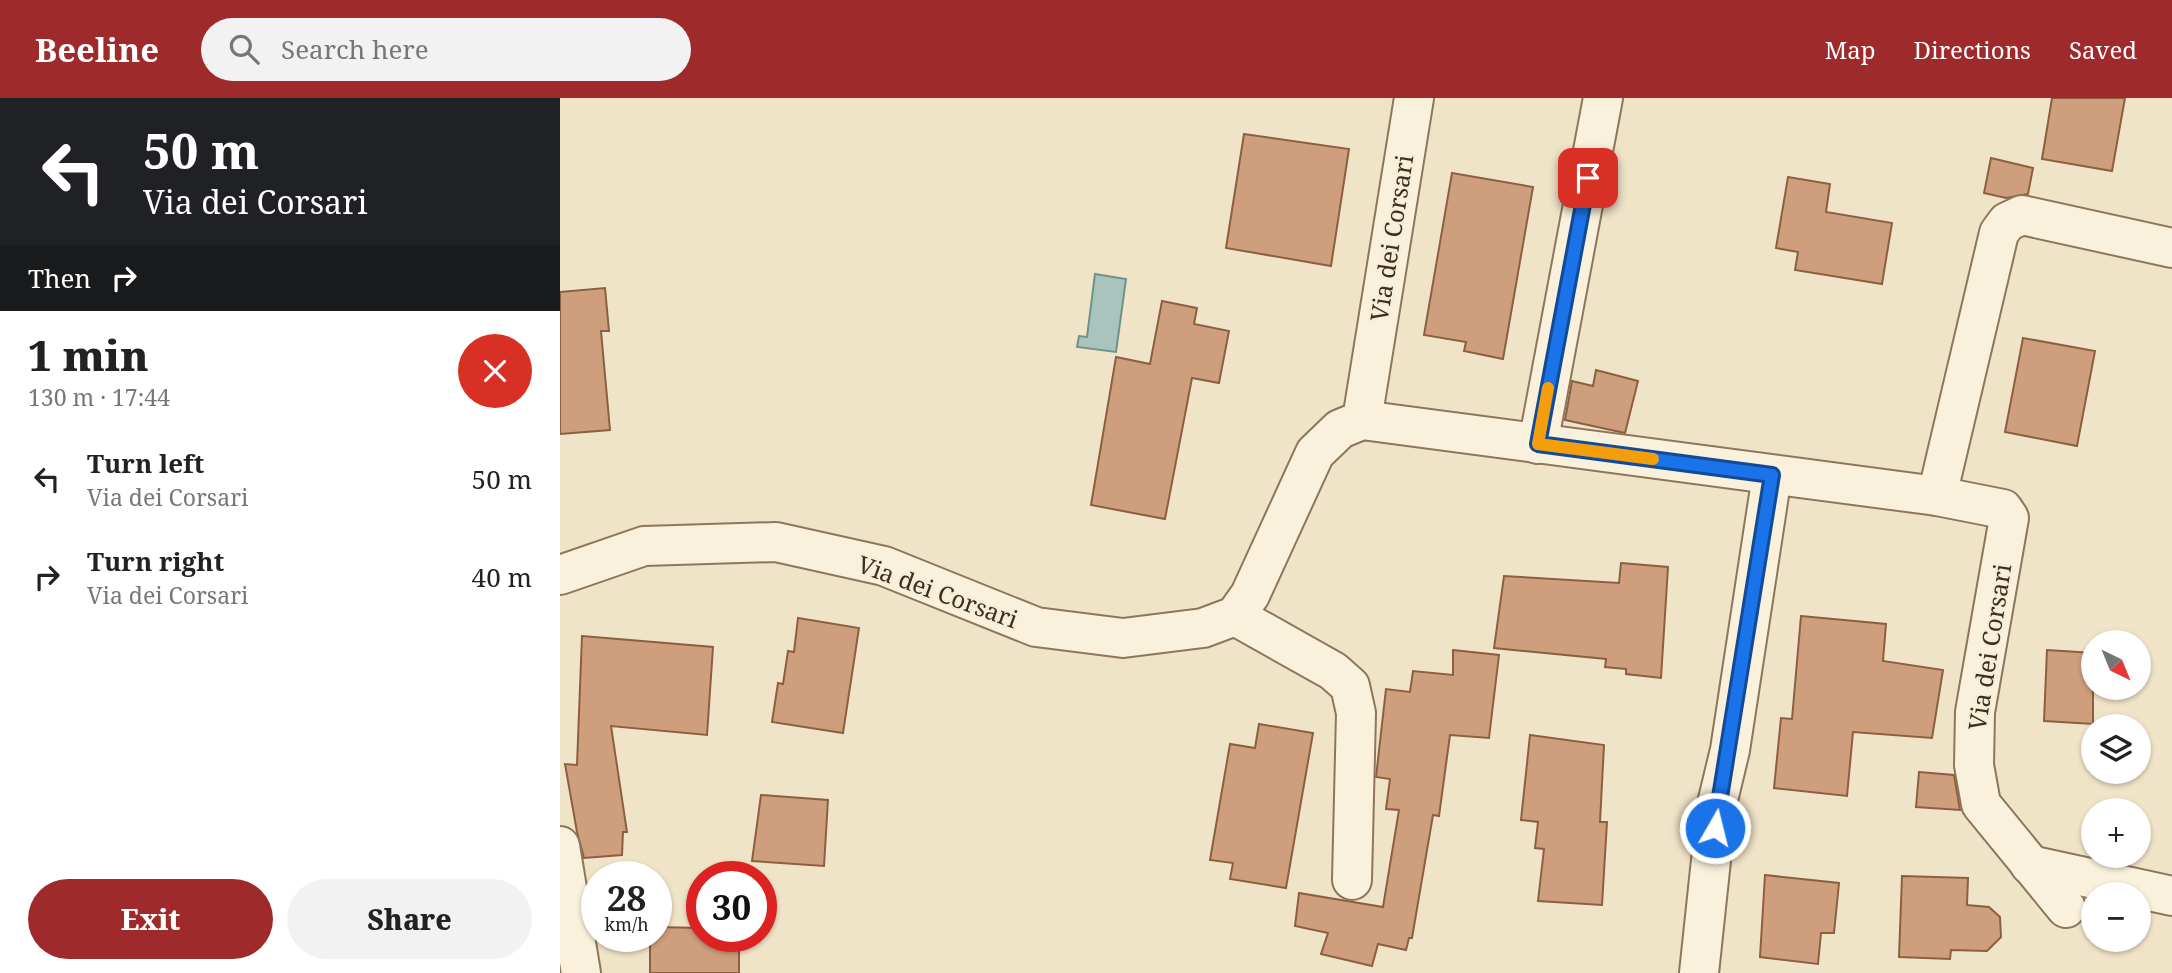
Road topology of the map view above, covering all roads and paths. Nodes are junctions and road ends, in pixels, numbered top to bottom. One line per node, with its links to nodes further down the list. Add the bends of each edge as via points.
1 (1414, 98): 4 (street, Via dei Corsari)
2 (1603, 98): 5 (street)
3 (2172, 248): 7 (street, via 2022,215 2007,222 1999,233)
4 (1362, 420): 5 (street, Via dei Corsari); 9 (street, via 1340,429 1315,453 1250,595)
5 (1538, 444): 6 (street, Via dei Corsari)
6 (1772, 475): 7 (street, Via dei Corsari); 16 (street, via 1730,750 1717,804)
7 (1937, 496): 11 (street, Via dei Corsari, via 2003,509 2009,518 1975,712 1974,765 1981,804)
8 (560, 575): 9 (street, Via dei Corsari, via 644,546 776,542 884,565 1036,627 1123,638 1203,628)
9 (1235, 616): 12 (street, via 1333,671 1350,686 1356,713)
10 (560, 846): 15 (street)
11 (2031, 865): 13 (street); 14 (street, Via dei Corsari)
12 (1352, 880)
13 (2172, 896)
14 (2066, 908)
15 (581, 973)
16 (1699, 973)

